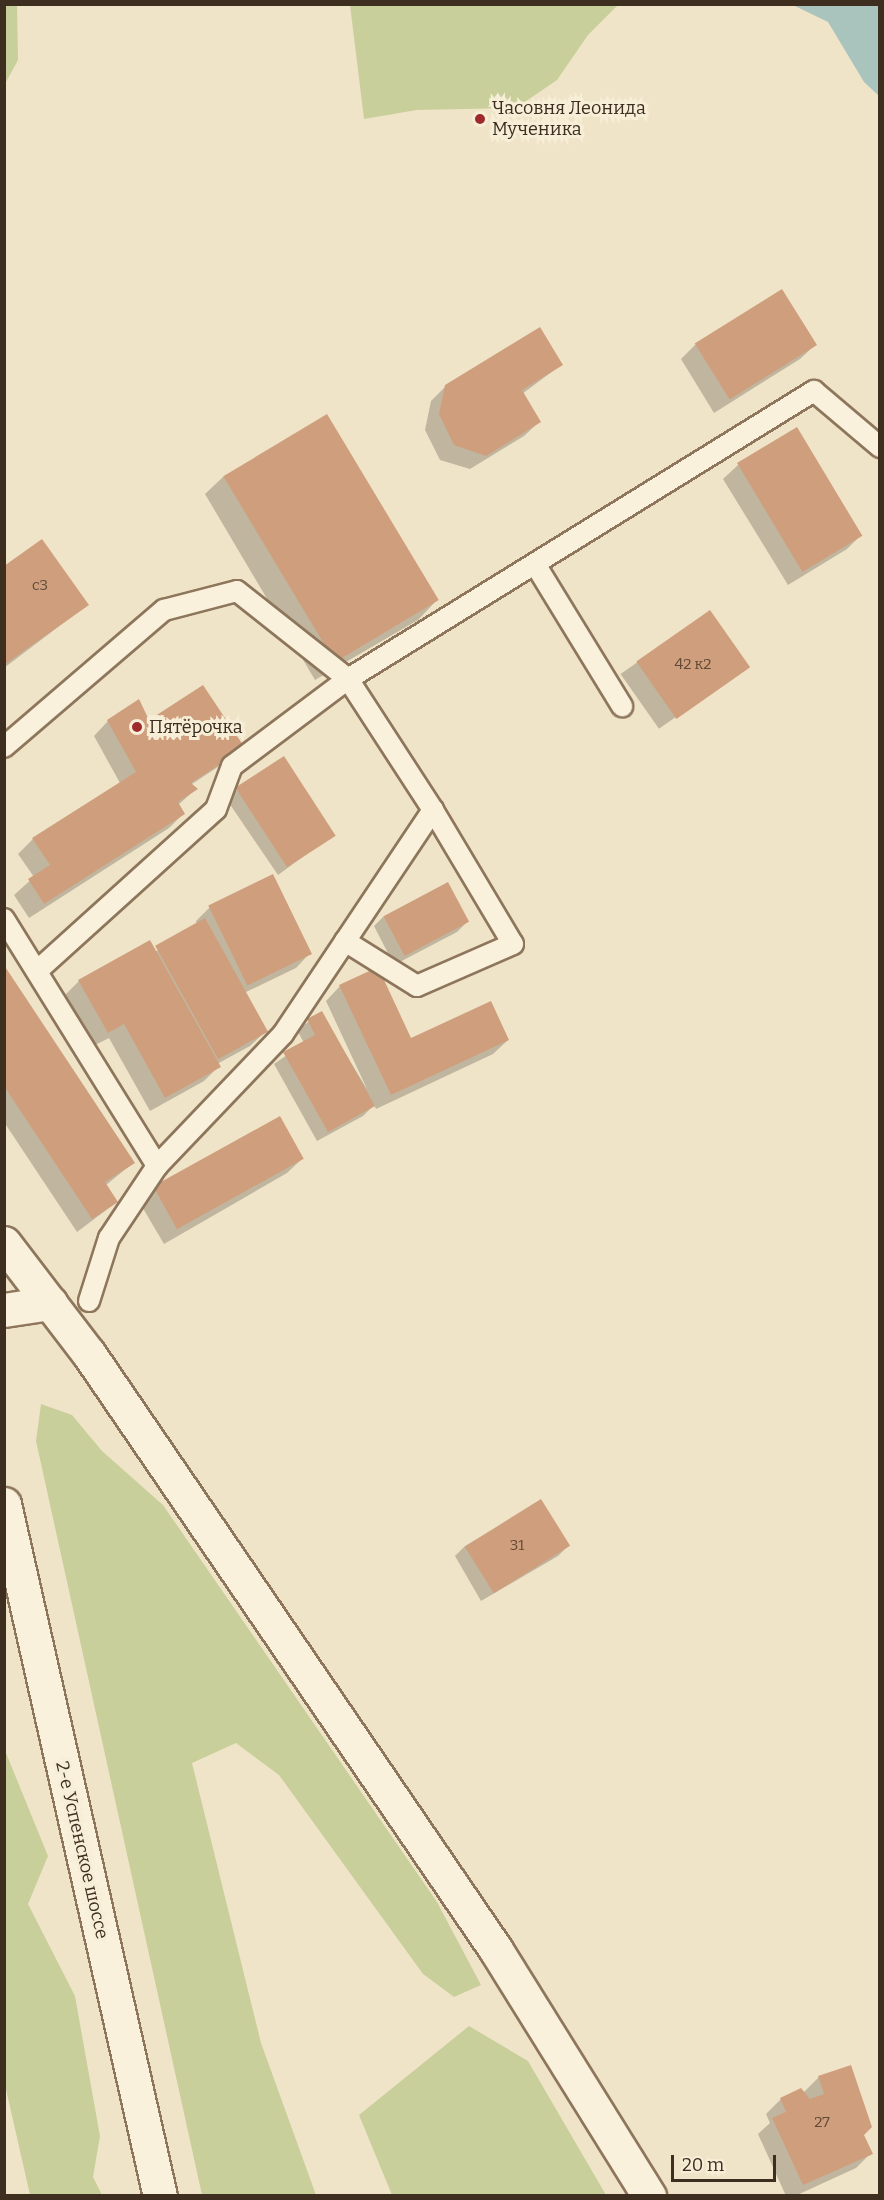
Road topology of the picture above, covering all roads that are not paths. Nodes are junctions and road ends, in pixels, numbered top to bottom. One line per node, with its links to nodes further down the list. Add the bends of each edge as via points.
1 (879, 447): 2 (lane, via 814,391)
2 (535, 564): 3 (lane); 4 (lane)
3 (348, 679): 5 (lane, via 237,591 164,610); 6 (lane); 9 (lane, via 232,766 216,809)
4 (622, 706)
5 (4, 747)
6 (433, 810): 8 (lane); 8 (lane, via 513,944 417,986)
7 (4, 919): 9 (lane)
8 (345, 941): 10 (lane, via 283,1034)
9 (37, 971): 10 (lane)
10 (157, 1166): 12 (lane, via 109,1238)
11 (4, 1243): 13 (street)
12 (89, 1301)
13 (50, 1303): 14 (street); 17 (street, via 483,1931)
14 (4, 1310)
15 (4, 1504): 16 (street, 2-е Успенское шоссе)
16 (160, 2196)
17 (649, 2196)

